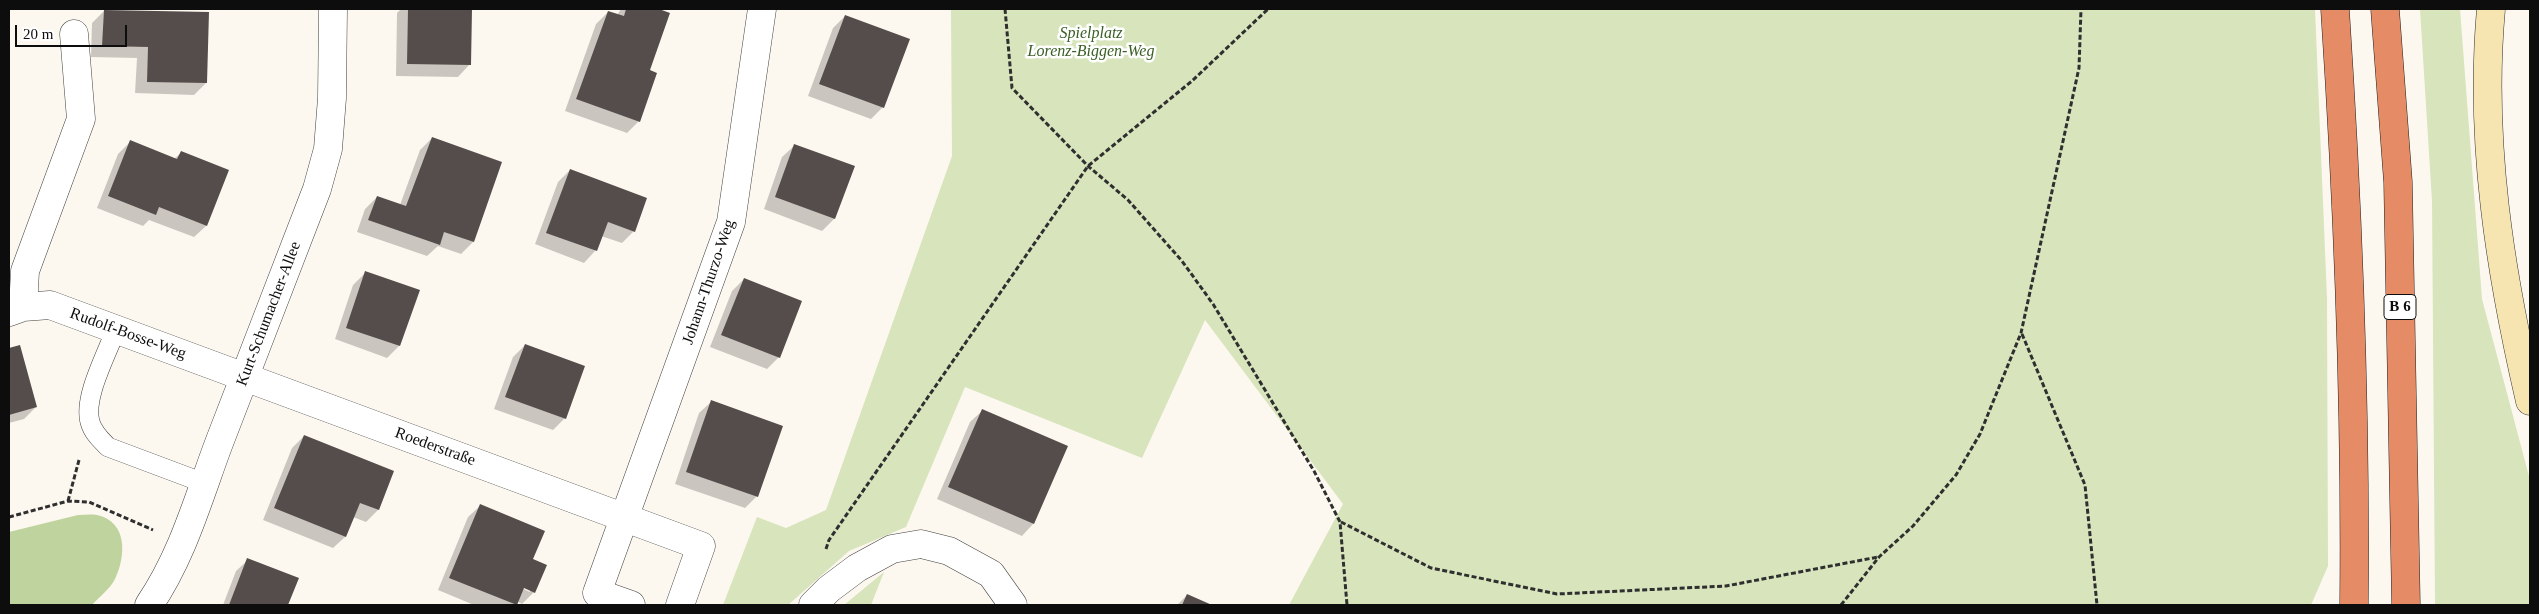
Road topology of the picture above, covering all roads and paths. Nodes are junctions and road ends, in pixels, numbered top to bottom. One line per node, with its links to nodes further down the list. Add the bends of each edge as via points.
1 (333, 9): 14 (street, Kurt-Schumacher-Allee, via 328,149 317,189)
2 (762, 9): 18 (street, Johann-Thurzo-Weg, via 731,222)
3 (1005, 9): 10 (path, via 1012,88)
4 (1268, 9): 10 (path, via 1192,82)
5 (2082, 9): 13 (path, via 2079,68)
6 (2335, 9): 32 (highway, via 2351,323)
7 (2385, 9): 33 (highway, B 6, via 2398,182)
8 (2491, 9): 15 (street, via 2487,118 2493,197 2504,274)
9 (74, 34): 11 (street, via 81,119 25,271)
10 (1088, 166): 19 (path, via 1128,200 1182,260 1213,304 1314,471); 21 (path, via 829,540)
11 (16, 310): 12 (street, Rudolf-Bosse-Weg, via 50,305)
12 (116, 329): 14 (street, Rudolf-Bosse-Weg); 16 (lane, via 88,404 90,423 96,436 108,447)
13 (2022, 333): 22 (path, via 1980,434 1956,475 1913,526); 31 (path, via 2085,485)
14 (244, 377): 16 (street, Kurt-Schumacher-Allee); 18 (street, Roederstraße)
15 (2530, 401)
16 (204, 483): 20 (street, Kurt-Schumacher-Allee)
17 (9, 517): 20 (path, via 68,500 88,502)
18 (626, 517): 23 (street); 26 (street, Roederstraße, via 701,546)
19 (1340, 522): 22 (path, via 1431,568 1557,594 1726,586); 29 (path)
20 (184, 543): 24 (street, Kurt-Schumacher-Allee)
21 (823, 556)
22 (1879, 557): 30 (path)
23 (595, 599): 25 (street)
24 (149, 605)
25 (631, 605)
26 (680, 605)
27 (813, 605): 28 (street, via 857,568 892,549 921,544 949,551 991,574)
28 (1014, 605)
29 (1347, 605)
30 (1841, 605)
31 (2098, 605)
32 (2354, 605)
33 (2406, 605)

